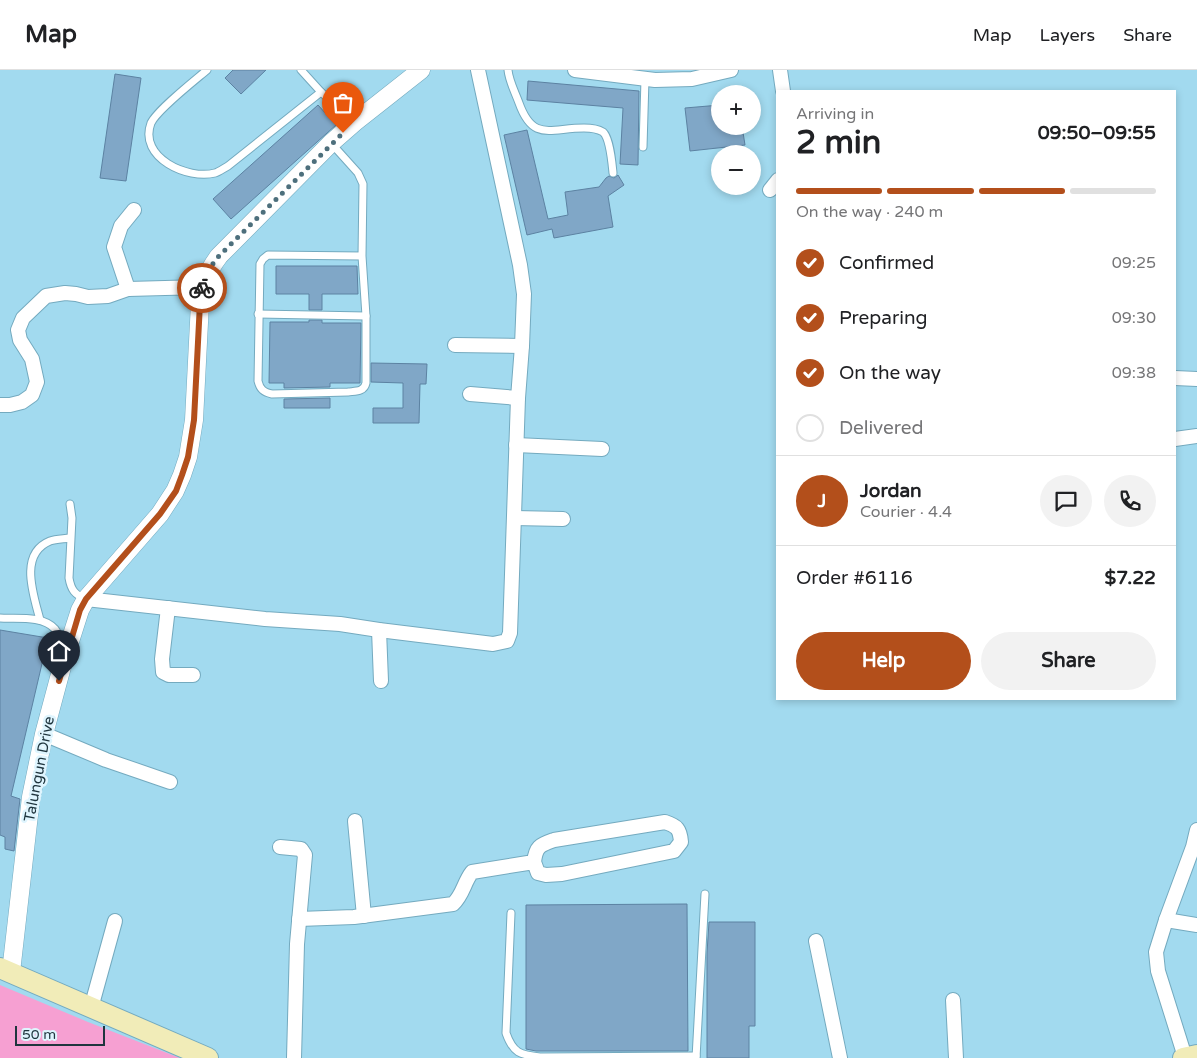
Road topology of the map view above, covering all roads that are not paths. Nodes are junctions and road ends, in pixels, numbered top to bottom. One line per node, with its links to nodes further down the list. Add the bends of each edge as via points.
1 (207, 70): 12 (lane, via 160,112 152,121 149,132 152,147 163,161 195,175 216,173 228,166)
2 (301, 70): 12 (lane)
3 (421, 70): 13 (street, Talungun Drive)
4 (478, 70): 24 (street, via 520,265 524,294)
5 (508, 70): 16 (lane, via 523,116 532,126 541,131 573,128 602,131 606,136)
6 (575, 70): 9 (street)
7 (780, 70): 11 (street)
8 (724, 71): 10 (street, via 692,80)
9 (612, 72): 10 (street)
10 (652, 76): 15 (lane)
11 (783, 90)
12 (321, 92): 13 (lane)
13 (354, 122): 14 (street, Talungun Drive)
14 (331, 144): 18 (lane, via 358,173 363,184); 19 (street, Talungun Drive, via 219,256 208,270)
15 (644, 147)
16 (613, 173)
17 (134, 210): 20 (street, via 121,226 114,246)
18 (362, 256): 21 (lane, via 268,255 260,264); 22 (lane)
19 (202, 286): 20 (street); 38 (street, Talungun Drive, via 194,420 182,475 176,491 160,514)
20 (128, 288): 29 (street, via 108,296 88,297 65,292 46,296 36,304 23,318 18,330 32,360 37,382 32,395 22,402)
21 (258, 314): 22 (lane); 22 (lane, via 258,381 265,393 272,394 360,391 365,387)
22 (366, 316)
23 (455, 345): 24 (street)
24 (522, 346): 28 (street)
25 (1176, 378): 26 (street)
26 (1197, 379)
27 (470, 394): 28 (street)
28 (518, 398): 32 (street)
29 (0, 405)
30 (1197, 436): 31 (street)
31 (1176, 439)
32 (516, 445): 33 (street); 35 (street)
33 (602, 449)
34 (70, 504): 37 (lane)
35 (514, 518): 36 (street); 42 (street, via 510,633 507,641 493,644)
36 (563, 520)
37 (70, 538): 38 (lane, via 70,588); 41 (lane, via 50,541 37,550 33,559 30,575)
38 (86, 599): 39 (street); 43 (street, Talungun Drive)
39 (168, 608): 42 (street); 44 (street, via 162,659 164,672)
40 (0, 618): 41 (lane)
41 (40, 620): 43 (lane, via 55,630)
42 (379, 630): 45 (street)
43 (63, 663): 46 (street, Talungun Drive)
44 (193, 675)
45 (381, 681)
46 (44, 734): 47 (street); 60 (street, Talungun Drive)
47 (170, 782)
48 (355, 821): 54 (street)
49 (1197, 830): 57 (street)
50 (280, 847): 55 (street, via 301,849 305,855)
51 (534, 862): 51 (street, via 540,845 554,840 665,822 675,825 680,831 681,842 674,851 665,853 562,874 538,873); 54 (street, via 472,872 466,879 461,897 453,904)
52 (705, 894): 65 (lane)
53 (511, 913): 64 (lane, via 506,1033 516,1051)
54 (364, 916): 55 (street)
55 (299, 919): 67 (street)
56 (114, 920): 62 (street)
57 (1166, 920): 58 (street); 70 (street, via 1156,963)
58 (1197, 925)
59 (816, 940): 68 (street)
60 (5, 970): 62 (main road)
61 (953, 1000): 69 (street)
62 (91, 1008): 66 (main road)
63 (1197, 1055): 70 (main road)
64 (540, 1057): 65 (lane)
65 (696, 1057)
66 (208, 1058)
67 (294, 1058)
68 (840, 1058)
69 (956, 1058)
70 (1184, 1058)

